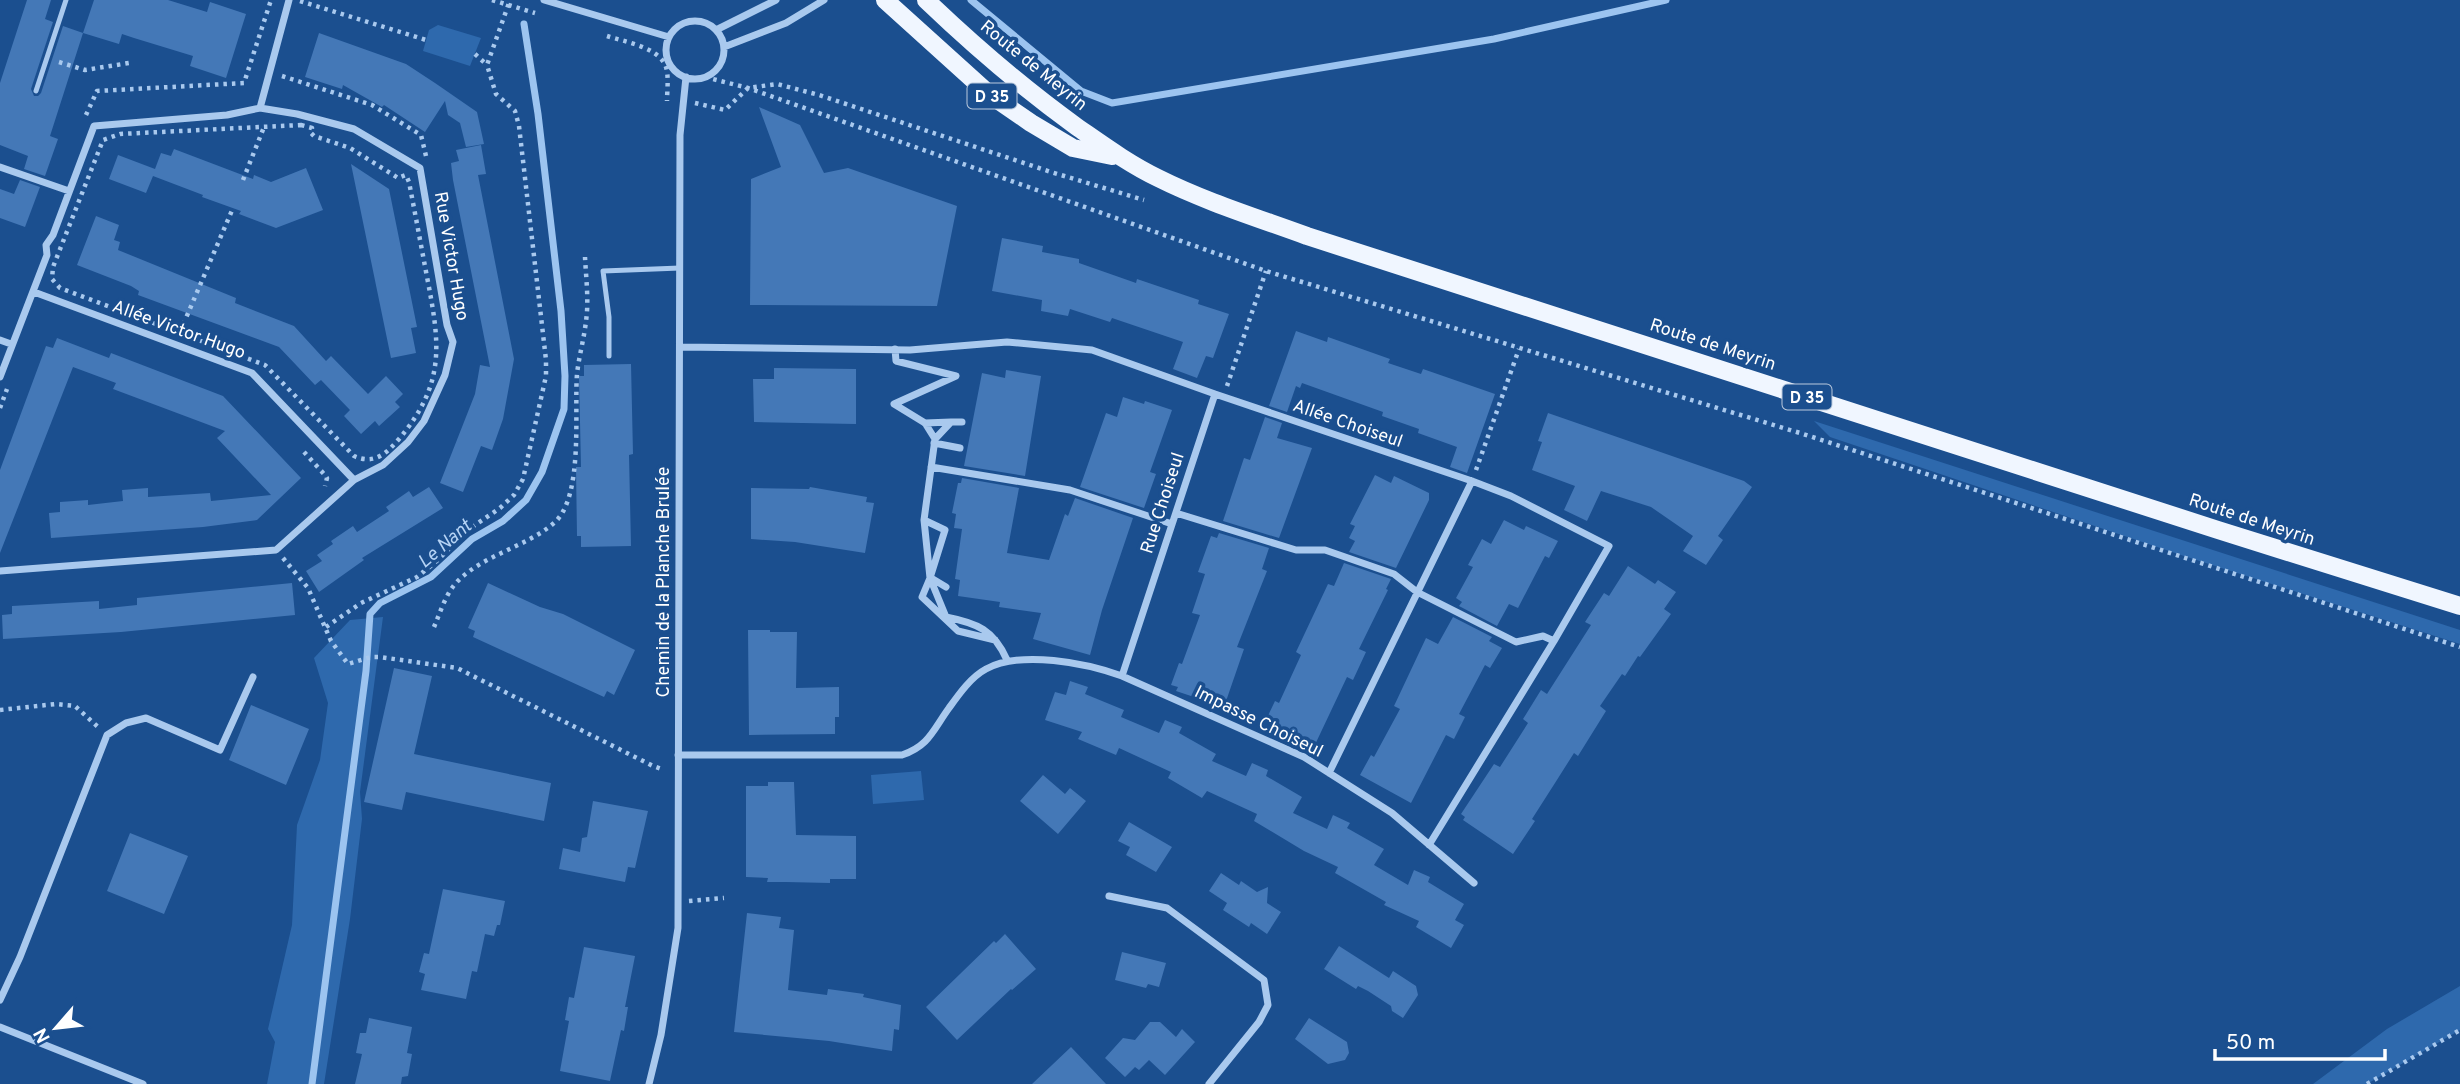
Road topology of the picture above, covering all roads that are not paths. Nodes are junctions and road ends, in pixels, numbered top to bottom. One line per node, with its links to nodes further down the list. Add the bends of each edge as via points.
1 (66, 0): 12 (lane)
2 (289, 0): 13 (street)
3 (544, 0): 9 (street)
4 (776, 0): 8 (street)
5 (824, 0): 10 (street, via 786,23)
6 (885, 0): 14 (main road, Route de Meyrin / D 35, via 989,94 1031,123 1073,148)
7 (926, 0): 14 (main road, Route de Meyrin / D 35, via 1035,96)
8 (716, 30): 9 (street, via 691,21); 10 (street)
9 (669, 37): 11 (street, via 667,56)
10 (724, 47): 11 (street, via 720,65 705,77)
11 (686, 77): 17 (street, Chemin de la Planche Brulée, via 680,144)
12 (36, 91)
13 (260, 108): 16 (street, Rue Victor Hugo, via 94,126); 32 (street, Rue Victor Hugo, via 354,129 420,168 453,342 445,375 424,421 383,465)
14 (1119, 157): 41 (main road, Route de Meyrin / D 35, via 1215,202 1307,236)
15 (0, 167): 16 (street)
16 (69, 191): 18 (street, Rue Victor Hugo, via 46,245)
17 (680, 268): 21 (street, Chemin de la Planche Brulée); 23 (lane, via 603,271)
18 (34, 292): 20 (street, Rue Victor Hugo); 32 (street, Allée Victor Hugo, via 252,373)
19 (0, 340): 20 (street)
20 (11, 344): 24 (street, Rue Victor Hugo)
21 (680, 347): 22 (street); 48 (street, Chemin de la Planche Brulée)
22 (895, 349): 25 (street, via 1007,342 1092,350); 28 (street, via 896,361 956,376 894,404)
23 (609, 356)
24 (0, 377)
25 (1214, 394): 33 (street, Allée Choiseul); 34 (street, Rue Choiseul)
26 (951, 422): 27 (street); 28 (street); 29 (street)
27 (962, 422)
28 (925, 423): 29 (street)
29 (935, 441): 30 (street); 31 (street)
30 (960, 447)
31 (931, 467): 35 (street); 36 (street, via 1070,489)
32 (354, 480): 37 (street, Rue Victor Hugo, via 276,550)
33 (1472, 481): 40 (street); 44 (street, Allée Choiseul, via 1609,546)
34 (1176, 513): 36 (street, Rue Choiseul); 40 (street, via 1296,550 1325,550 1394,575)
35 (924, 520): 38 (street); 38 (street, via 945,530)
36 (1172, 524): 46 (street, Rue Choiseul)
37 (0, 571)
38 (930, 578): 39 (street); 42 (street); 42 (street, via 922,597)
39 (946, 587)
40 (1417, 592): 44 (street, via 1516,642 1544,636); 49 (street)
41 (2460, 606)
42 (946, 617): 43 (street, via 972,622); 43 (street, via 958,631)
43 (999, 641): 45 (street)
44 (1554, 641): 50 (street, Allée Choiseul)
45 (1007, 660): 46 (street, via 1062,662); 48 (street, via 967,684 916,751 902,755)
46 (1122, 676): 49 (street, Impasse Choiseul, via 1304,757)
47 (253, 677): 53 (street, via 220,750 146,718 107,735)
48 (678, 755): 56 (street, Chemin de la Planche Brulée, via 678,928)
49 (1329, 773): 50 (street, Impasse Choiseul, via 1392,813)
50 (1429, 845): 51 (street, Impasse Choiseul)
51 (1474, 883)
52 (1109, 897): 57 (street, via 1167,908 1264,981 1268,1005 1259,1022)
53 (0, 1000)
54 (0, 1027): 55 (street)
55 (143, 1084)
56 (649, 1084)
57 (1209, 1084)

